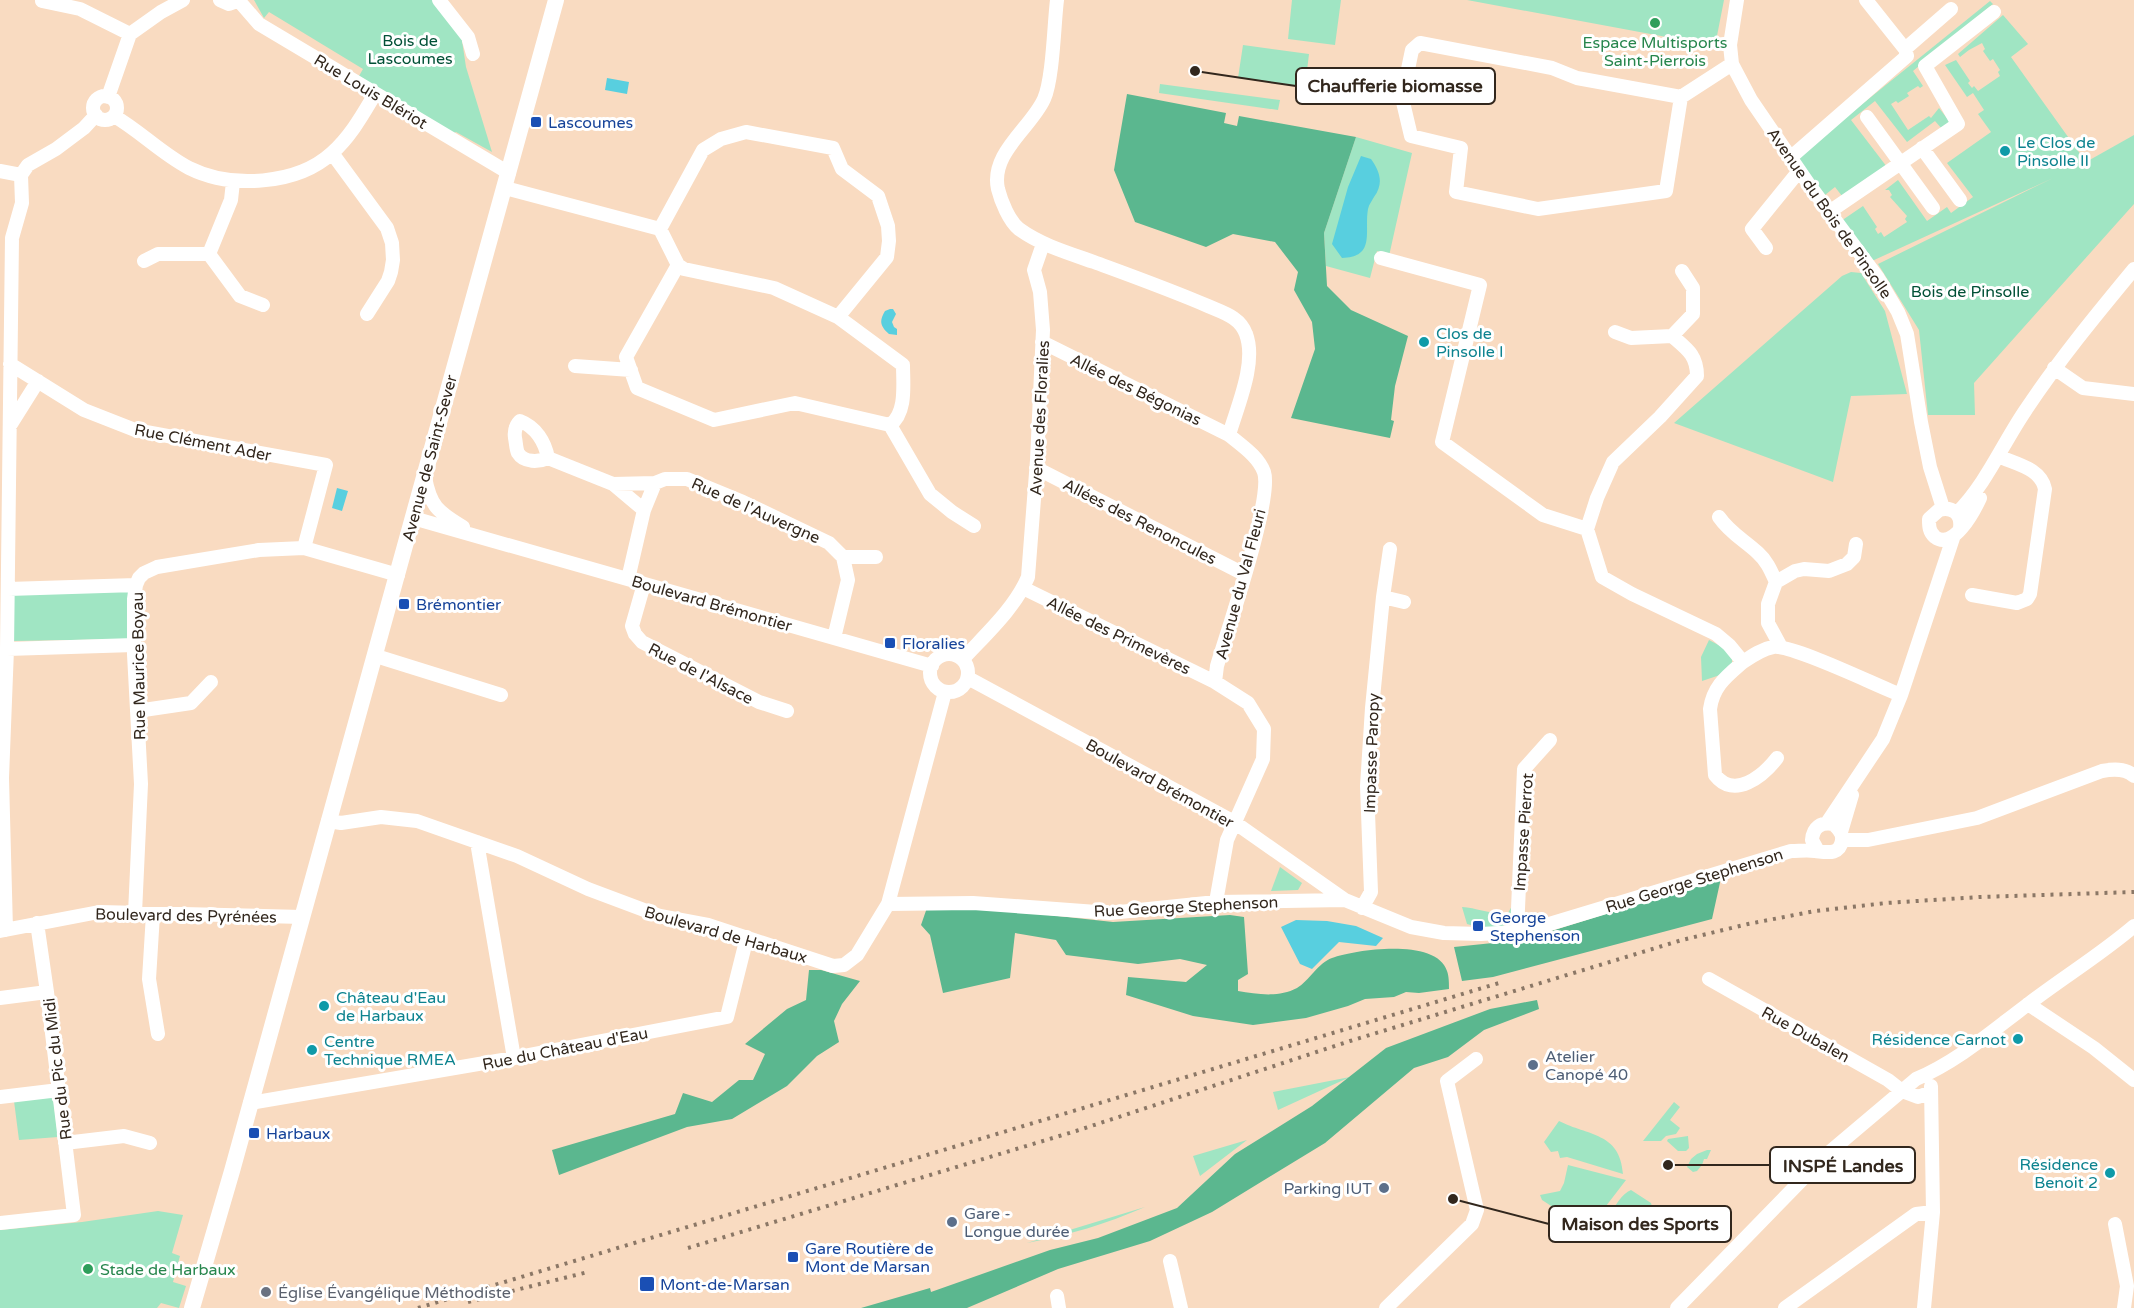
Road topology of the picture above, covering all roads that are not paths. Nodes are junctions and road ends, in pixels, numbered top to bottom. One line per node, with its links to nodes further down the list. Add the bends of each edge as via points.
1 (183, 0): 12 (street)
2 (220, 0): 3 (street, via 229,4)
3 (239, 0): 16 (street, Rue Louis Blériot, via 259,24)
4 (439, 0): 14 (street, via 468,37)
5 (556, 0): 29 (main road, Avenue de Saint-Sever)
6 (1056, 0): 35 (street, via 1045,96 1036,115 1010,146 998,176 1003,204 1017,227)
7 (1737, 0): 15 (street, Avenue du Bois de Pinsolle, via 1730,45)
8 (1866, 0): 13 (street)
9 (42, 1): 12 (street, via 80,9)
10 (1951, 9): 13 (street)
11 (1994, 12): 22 (street, via 1925,66 1958,124)
12 (130, 34): 17 (street)
13 (1905, 49): 24 (street, via 1907,56)
14 (472, 54)
15 (1732, 64): 18 (street); 24 (street, Avenue du Bois de Pinsolle)
16 (375, 94): 23 (street); 29 (street, Rue Louis Blériot)
17 (108, 96): 19 (street, via 97,100); 20 (street, via 117,105)
18 (1681, 97): 18 (street, via 1666,191 1538,209 1456,192 1461,148 1411,136 1402,98 1412,50 1420,43)
19 (96, 114): 20 (street, via 102,119); 28 (street, via 84,128 28,165)
20 (114, 116): 30 (street, via 190,169)
21 (1868, 117): 25 (street)
22 (1922, 148): 25 (street); 31 (street)
23 (332, 153): 30 (street, via 300,171 273,179); 44 (street, via 387,228 392,243 388,281)
24 (1790, 158): 27 (street, Avenue du Bois de Pinsolle)
25 (1902, 162): 32 (street); 33 (street)
26 (0, 171): 28 (street)
27 (1799, 171): 33 (street, Avenue du Bois de Pinsolle); 36 (street, via 1752,229)
28 (21, 175): 49 (street, via 22,202 12,238)
29 (507, 181): 34 (street, Rue Louis Blériot); 61 (main road, Avenue de Saint-Sever)
30 (233, 182): 37 (street, via 231,200)
31 (1960, 200)
32 (1933, 208)
33 (1829, 212): 65 (street, Avenue du Bois de Pinsolle, via 1878,278 1907,334)
34 (660, 229): 40 (street); 45 (street, via 704,150 721,139 746,132 833,148 842,169 878,196 890,241 886,257)
35 (1043, 244): 48 (street, Avenue des Floralies, via 1034,270 1040,292); 57 (street, via 1178,293 1239,320 1250,351)
36 (1766, 248)
37 (209, 254): 39 (street, via 158,254); 43 (street, via 240,296)
38 (1381, 258): 70 (street, via 1480,285 1442,442 1543,515)
39 (144, 261)
40 (678, 265): 45 (street, via 774,288); 52 (street, via 627,357)
41 (2134, 269): 51 (street)
42 (1682, 270): 47 (street, via 1693,288 1693,314)
43 (262, 305)
44 (367, 314)
45 (838, 317): 55 (street, via 903,365 903,400 896,421)
46 (1615, 332): 47 (street, via 1631,338)
47 (1672, 336): 70 (street, via 1697,363 1697,376 1613,462)
48 (1042, 342): 57 (street, Allée des Bégonias); 60 (street, Avenue des Floralies)
49 (10, 364): 53 (street, Rue Clément Ader); 56 (street)
50 (575, 366): 52 (street)
51 (2054, 368): 54 (street, via 2083,388); 59 (street)
52 (631, 370): 55 (street, via 637,388 714,420 795,403)
53 (38, 381): 56 (street); 75 (street, Rue Clément Ader, via 84,410 135,430 326,465)
54 (2134, 393)
55 (890, 425): 69 (street, via 930,494)
56 (10, 426): 86 (street)
57 (1229, 435): 79 (street, Avenue du Val Fleuri, via 1253,454 1266,485)
58 (548, 458): 63 (street)
59 (1995, 462): 66 (street, via 1978,490); 71 (street, via 1989,482); 87 (street, via 2037,473 2043,480 2045,489 2030,594 2017,603)
60 (1036, 468): 79 (street, Allées des Renoncules); 85 (street, Avenue des Floralies, via 1032,548)
61 (425, 477): 68 (main road, Avenue de Saint-Sever); 73 (street, Boulevard Brémontier, via 437,510)
62 (655, 483): 63 (street, Rue de l'Auvergne); 64 (street); 77 (street, Rue de l'Auvergne, via 675,478 701,484 829,543)
63 (613, 484): 64 (street)
64 (644, 510): 81 (street)
65 (1937, 512): 66 (street); 72 (street, via 1929,525)
66 (1957, 513): 71 (street)
67 (1719, 517): 82 (street, via 1728,530 1759,554)
68 (413, 519): 73 (street, Boulevard Brémontier); 80 (main road, Avenue de Saint-Sever)
69 (974, 526)
70 (1587, 529): 97 (street, via 1602,577 1716,634)
71 (1957, 533): 72 (street, via 1945,540); 90 (street)
72 (1936, 538): 90 (street, via 1938,562)
73 (492, 541): 81 (street, Boulevard Brémontier)
74 (1856, 544): 82 (street, via 1854,557 1847,564 1829,571 1796,571)
75 (304, 548): 80 (street, Rue Maurice Boyau); 84 (street, Rue Maurice Boyau, via 259,550 158,567 144,573)
76 (1390, 549): 88 (street, Impasse Paropy)
77 (843, 557): 78 (street); 91 (street, via 848,580)
78 (876, 557)
79 (1244, 574): 101 (street, Avenue du Val Fleuri)
80 (398, 575): 95 (main road, Avenue de Saint-Sever)
81 (628, 579): 83 (street, Boulevard Brémontier)
82 (1776, 582): 93 (street, via 1768,604 1768,623)
83 (644, 584): 91 (street, Boulevard Brémontier); 106 (street, Rue de l'Alsace, via 632,626 642,642 759,702)
84 (136, 585): 86 (street); 92 (street, Rue Maurice Boyau)
85 (1023, 588): 96 (street, Avenue des Floralies); 101 (street, Allée des Primevères)
86 (8, 589): 94 (street)
87 (1972, 595)
88 (1383, 597): 89 (street); 122 (street, Impasse Paropy, via 1367,786 1371,892)
89 (1404, 602)
90 (1926, 624): 104 (street)
91 (834, 638): 98 (street, Boulevard Brémontier)
92 (134, 645): 94 (street); 105 (street, Rue Maurice Boyau)
93 (1781, 647): 97 (street, via 1758,652); 104 (street)
94 (7, 649): 128 (street, via 2,778)
95 (376, 656): 103 (street); 111 (main road, Avenue de Saint-Sever)
96 (963, 659): 98 (street, via 946,654); 99 (street)
97 (1743, 662): 108 (street, via 1723,679 1711,699 1715,775 1725,784 1738,786 1766,772)
98 (932, 666): 102 (street, via 931,679)
99 (968, 678): 102 (street, via 962,688); 112 (street, Boulevard Brémontier)
100 (211, 682): 105 (street, via 191,703)
101 (1215, 682): 112 (street, Avenue du Val Fleuri, via 1248,703 1264,729 1263,759)
102 (945, 692): 121 (street, Boulevard de Harbaux)
103 (501, 694)
104 (1901, 695): 110 (street, via 1883,739)
105 (137, 711): 123 (street, Rue Maurice Boyau, via 141,784)
106 (787, 711)
107 (1550, 740): 129 (street, Impasse Pierrot, via 1524,769)
108 (1778, 758)
109 (2133, 772): 115 (street, via 2102,771 1977,818 1868,840)
110 (1858, 776): 113 (street); 115 (street)
111 (328, 821): 116 (street, Boulevard de Harbaux, via 417,820); 125 (main road, Avenue de Saint-Sever)
112 (1234, 822): 119 (street, Boulevard Brémontier); 120 (street, Avenue du Val Fleuri)
113 (1827, 823): 114 (street, via 1817,826); 115 (street, via 1833,824)
114 (1812, 835): 117 (street, Rue George Stephenson); 118 (street)
115 (1841, 836): 118 (street, via 1840,845 1833,852)
116 (477, 842): 130 (street, Boulevard de Harbaux, via 660,916 708,925); 136 (street)
117 (1791, 850): 118 (street, Rue George Stephenson); 129 (street, Rue George Stephenson)
118 (1818, 851)
119 (1346, 900): 120 (street, Rue George Stephenson); 122 (street, Rue George Stephenson)
120 (1216, 902): 121 (street, Rue George Stephenson, via 1110,913 973,903)
121 (888, 904): 130 (street, Boulevard de Harbaux, via 857,956 844,965 833,966)
122 (1362, 908): 129 (street, Rue George Stephenson, via 1411,927 1444,933)
123 (135, 913): 124 (street, Boulevard des Pyrénées); 126 (street, Boulevard des Pyrénées, via 99,912)
124 (153, 914): 125 (street, Boulevard des Pyrénées); 135 (street, via 149,979)
125 (302, 917): 144 (main road, Avenue de Saint-Sever)
126 (37, 923): 128 (street, Boulevard des Pyrénées); 132 (street, Rue du Pic du Midi)
127 (2134, 926): 134 (street)
128 (3, 930)
129 (1517, 932)
130 (747, 938): 136 (street, Rue du Château d'Eau, via 728,1017)
131 (1709, 979): 141 (street, Rue Dubalen)
132 (47, 992): 133 (street); 140 (street, Rue du Pic du Midi)
133 (0, 998)
134 (2034, 1000): 138 (street, via 1976,1045); 139 (street)
135 (158, 1035)
136 (514, 1058): 144 (street, Rue du Château d'Eau)
137 (1476, 1059): 153 (street, via 1447,1081 1477,1210 1472,1224)
138 (1936, 1069): 141 (street, via 1916,1078); 142 (street)
139 (2134, 1080)
140 (59, 1090): 143 (street); 145 (street, Rue du Pic du Midi)
141 (1902, 1091): 142 (street, via 1918,1097); 154 (street, via 1826,1155)
142 (1931, 1092): 147 (street)
143 (0, 1097)
144 (250, 1103): 151 (main road, Avenue de Saint-Sever)
145 (65, 1143): 146 (street, via 124,1136); 148 (street, Rue du Pic du Midi, via 74,1215)
146 (150, 1143)
147 (1933, 1212): 155 (street, via 1916,1214); 156 (street)
148 (0, 1223)
149 (2115, 1224): 157 (street, via 2127,1286)
150 (1170, 1261): 152 (street)
151 (192, 1308)
152 (1181, 1308)
153 (1386, 1308)
154 (1677, 1308)
155 (1785, 1308)
156 (1924, 1308)
157 (2124, 1308)

